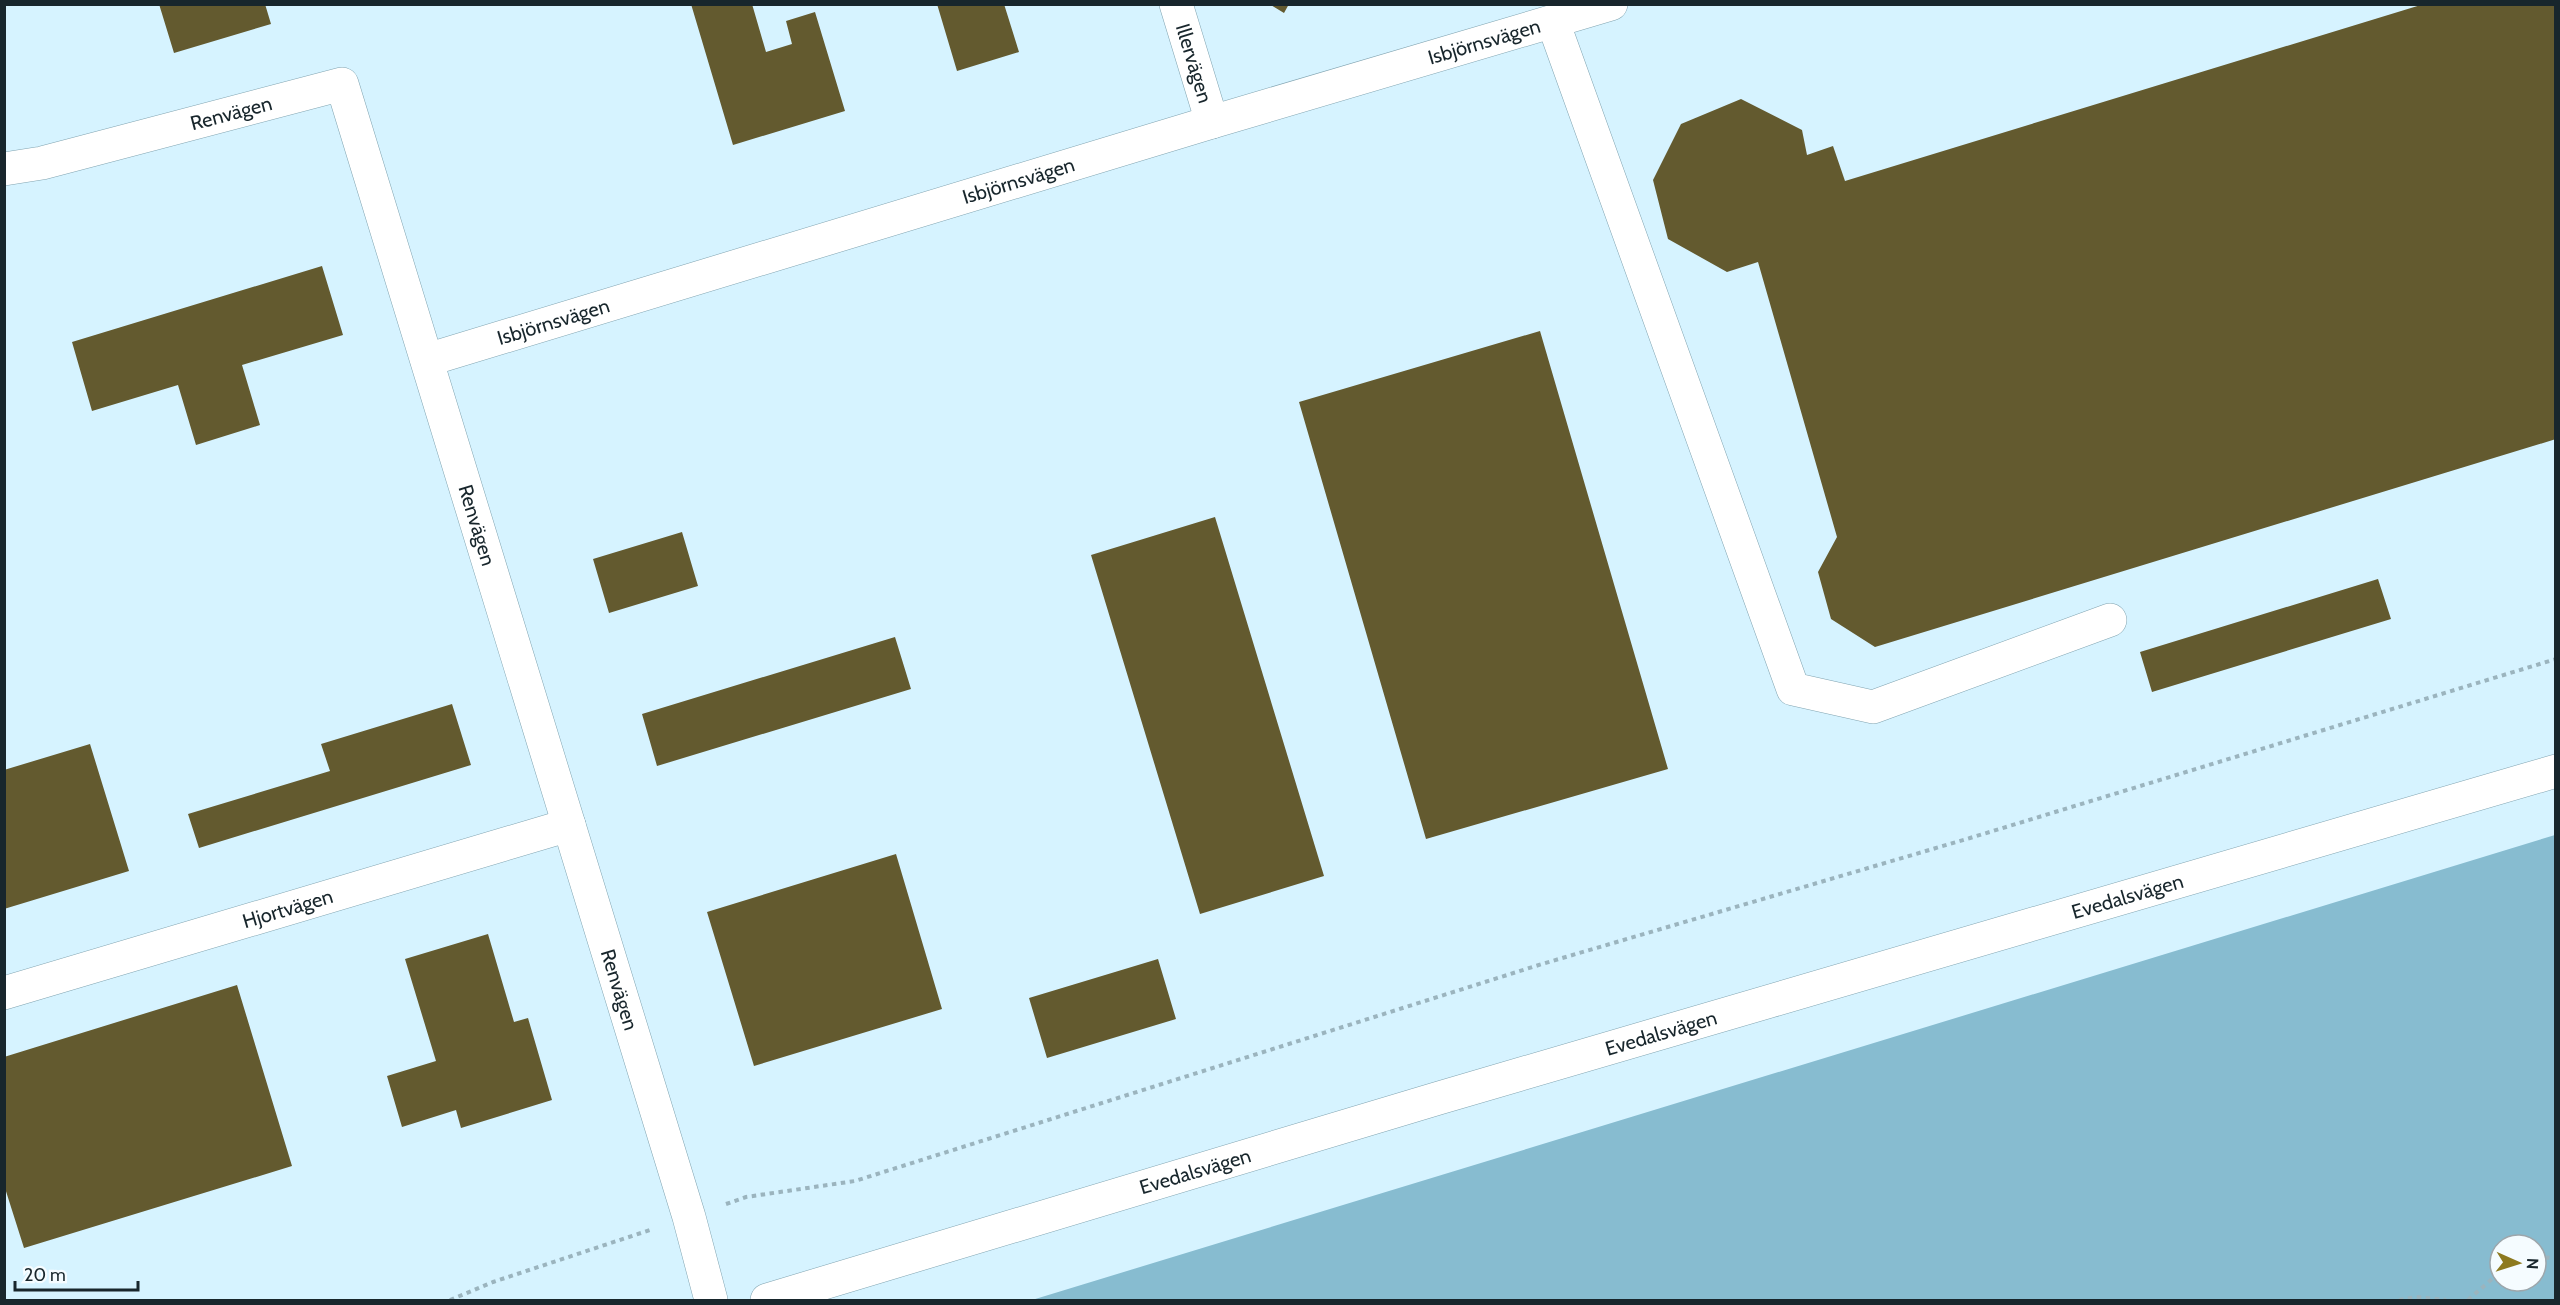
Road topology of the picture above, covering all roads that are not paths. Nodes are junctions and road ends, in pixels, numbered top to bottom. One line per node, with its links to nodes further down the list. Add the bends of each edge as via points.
1 (1176, 4): 4 (street, Illervägen)
2 (1611, 4): 3 (street, Isbjörnsvägen)
3 (1552, 22): 4 (street, Isbjörnsvägen); 7 (street, via 1793,689 1873,707)
4 (1212, 122): 6 (street, Isbjörnsvägen)
5 (4, 169): 6 (street, Renvägen, via 42,163 342,84)
6 (427, 360): 9 (street, Renvägen)
7 (2110, 620)
8 (2556, 771): 12 (street, Evedalsvägen, via 1439,1098)
9 (569, 825): 10 (street, Hjortvägen); 11 (street, Renvägen)
10 (4, 993)
11 (711, 1300)
12 (767, 1300)

